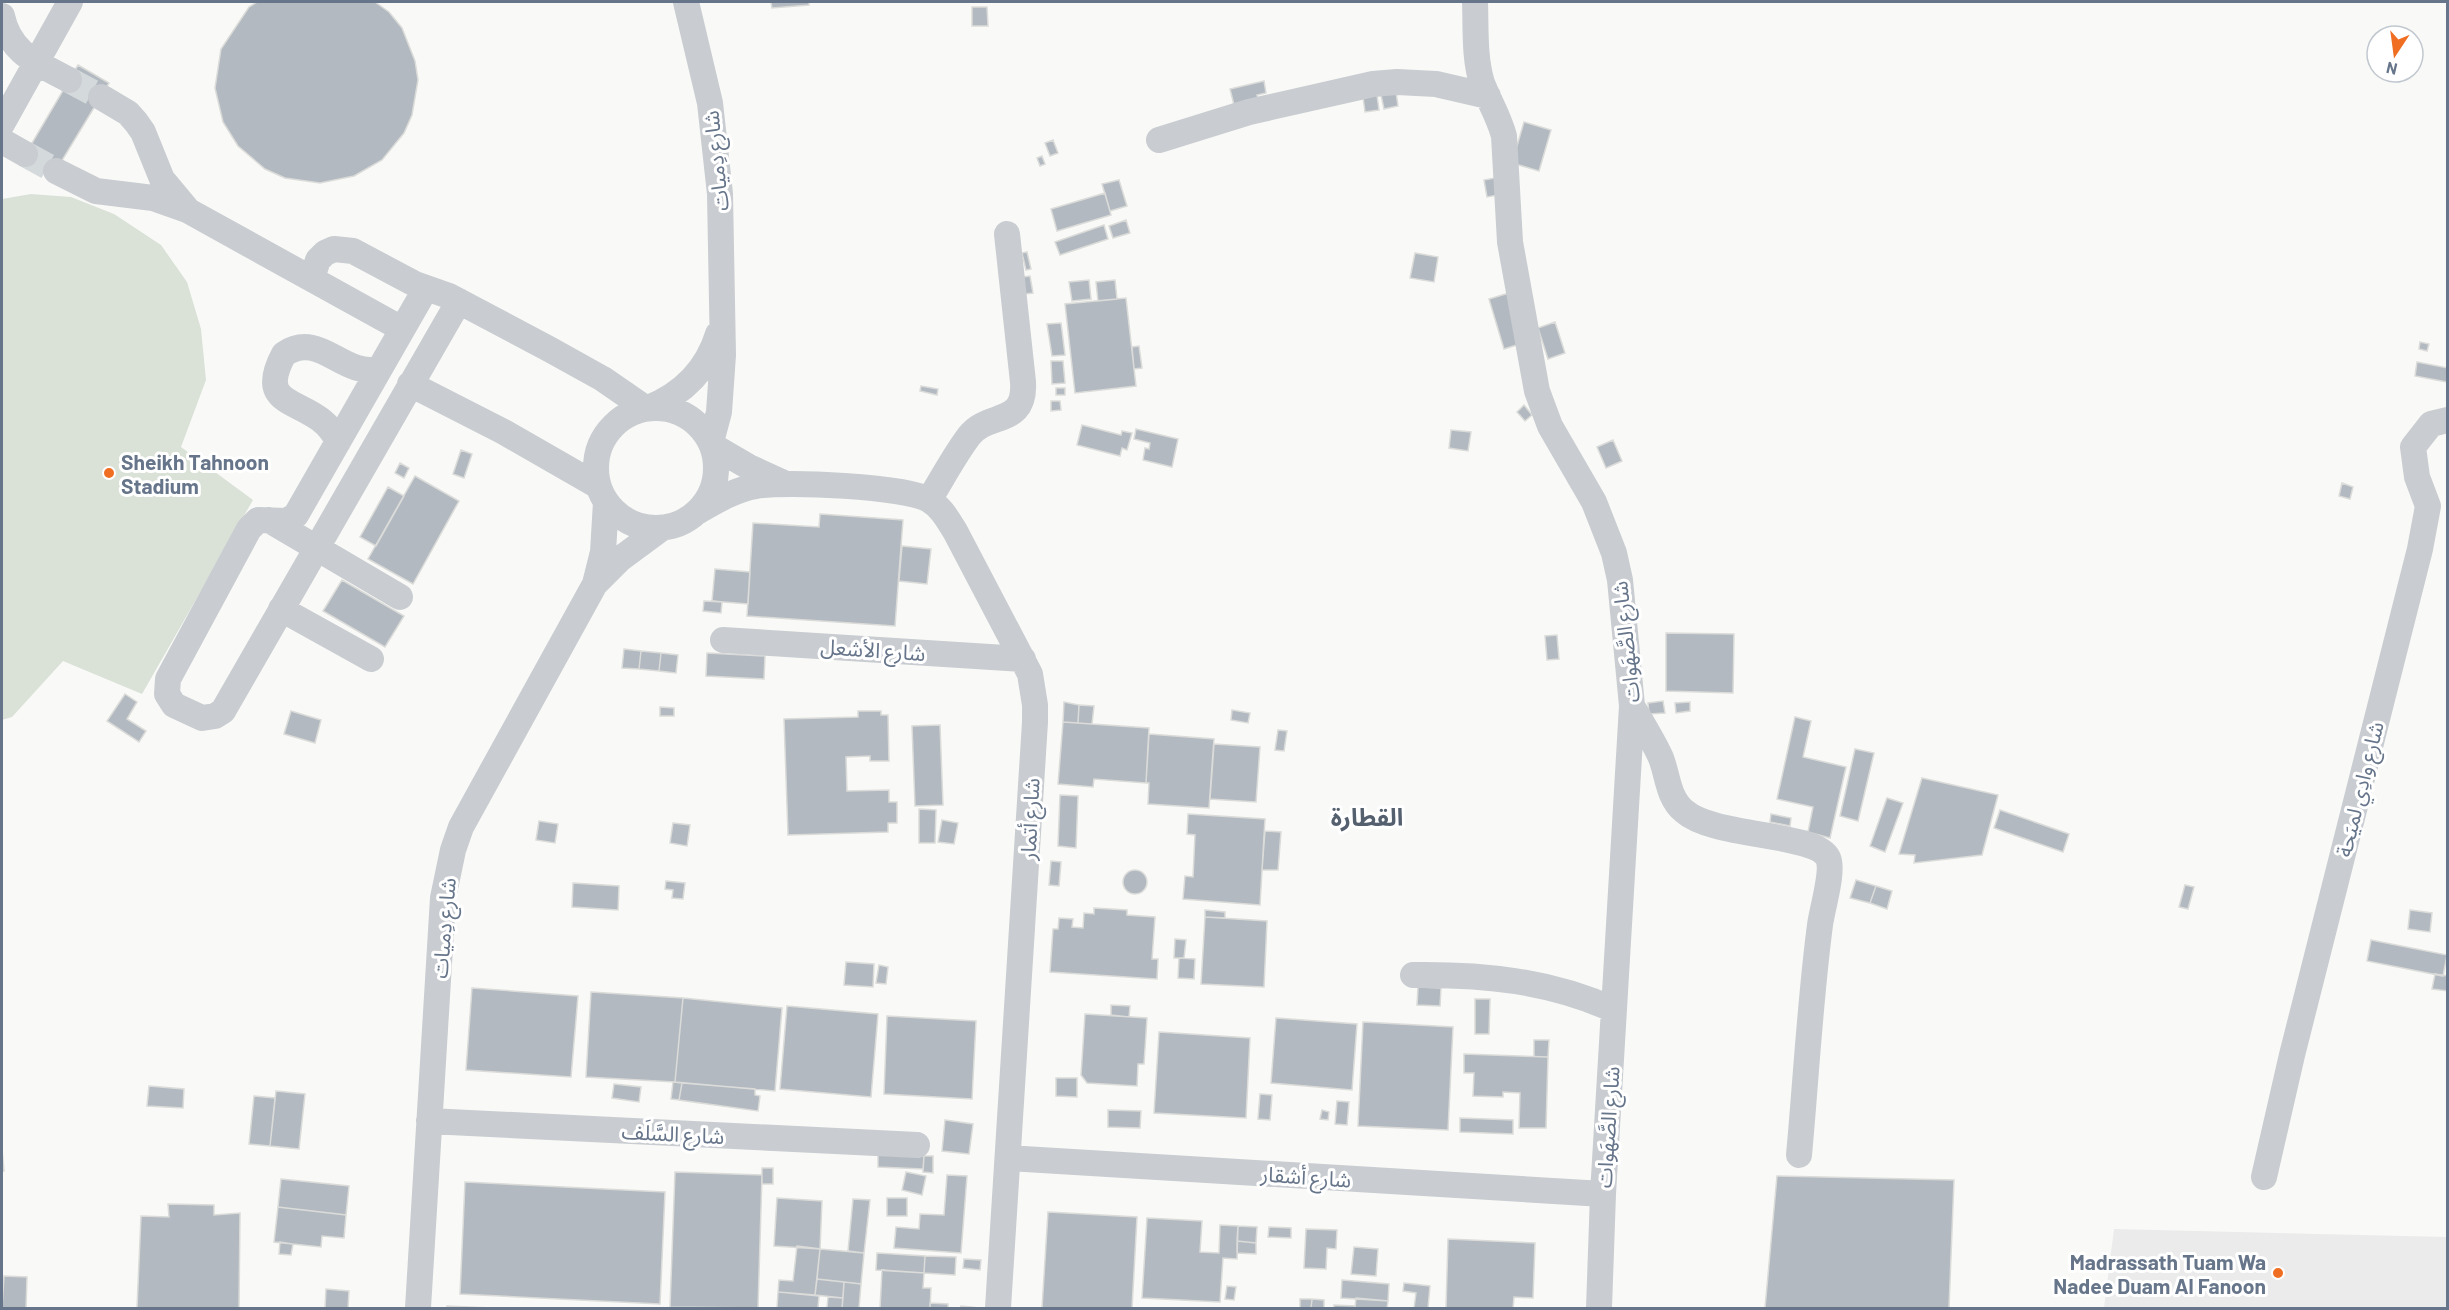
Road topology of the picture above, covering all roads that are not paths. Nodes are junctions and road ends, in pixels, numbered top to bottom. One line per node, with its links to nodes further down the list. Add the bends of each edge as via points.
1 (70, 2): 6 (street)
2 (687, 2): 23 (street, شارع دِميات, via 710,103 720,194)
3 (1475, 2): 8 (street, شارع الصَّهَوات, via 1478,65)
4 (2, 16): 5 (street)
5 (13, 43): 6 (street); 10 (street, via 18,61 16,79)
6 (35, 62): 7 (street); 11 (street)
7 (69, 80)
8 (1488, 96): 12 (street, via 1437,84 1373,84 1249,112); 44 (street, شارع الصَّهَوات, via 1504,136 1510,242 1537,391 1550,426 1594,502 1614,553)
9 (100, 97): 14 (street, via 128,113)
10 (2, 100)
11 (2, 124)
12 (1159, 140)
13 (2, 141): 15 (street)
14 (148, 143): 17 (street, via 141,173); 18 (street, via 162,179)
15 (25, 154)
16 (56, 171): 17 (street, via 86,188)
17 (117, 193): 18 (street, via 153,198)
18 (187, 210): 20 (street)
19 (1008, 234): 33 (street, via 1023,382 1021,402 1008,417 988,423 970,435)
20 (312, 278): 21 (street, via 318,260 334,249 344,248); 24 (street)
21 (426, 288): 22 (street); 24 (street)
22 (459, 301): 26 (street); 27 (street, via 603,379)
23 (722, 322): 27 (street, شارع دِميات, via 708,360 696,376 666,400); 30 (street, شارع دِميات, via 723,355)
24 (402, 329): 25 (street)
25 (379, 369): 29 (street); 29 (street, via 357,370 314,348 298,348 284,354 273,378 276,392 285,401 319,417)
26 (410, 384): 32 (street, via 504,432); 37 (street)
27 (646, 408): 30 (street, via 667,408 685,415 700,426); 32 (street, via 614,423 603,437 595,470)
28 (2448, 420): 51 (street, شارع وادِي لميَحة, via 2431,424 2413,447 2417,477 2428,506 2420,549)
29 (338, 442): 35 (street, via 296,514 287,521)
30 (712, 444): 31 (street, شارع أتمار, via 749,467); 34 (street, via 717,464 715,482)
31 (788, 484): 33 (street, شارع أتمار, via 910,492); 34 (street, شارع أتمار, via 740,490)
32 (602, 494): 36 (street, via 621,517 641,526); 38 (street, شارع دِميات, via 603,552)
33 (929, 500): 43 (street, شارع أتمار, via 945,514)
34 (697, 512): 36 (street)
35 (268, 519): 37 (street); 40 (street, via 258,520 249,530 168,679 166,686 174,705 202,718 223,711)
36 (662, 528): 38 (street, شارع دِميات, via 626,554)
37 (316, 547): 39 (street); 40 (street)
38 (595, 584): 47 (street, شارع دِميات, via 453,850 443,898)
39 (400, 597)
40 (281, 609): 42 (street)
41 (723, 640): 43 (street, شارع الأشعل)
42 (371, 659)
43 (1023, 659): 50 (street, شارع أتمار, via 1032,681 1035,705)
44 (1632, 706): 46 (street, شارع الصَّهَوات); 49 (street, via 1661,758 1674,798 1683,811 1709,825 1806,843 1828,858)
45 (1413, 975): 46 (street, via 1529,983 1569,991)
46 (1614, 1010): 52 (street, شارع الصَّهَوات)
47 (429, 1120): 48 (street, شارع السَّلَف); 53 (street, شارع دِميات)
48 (917, 1145)
49 (1799, 1155)
50 (1009, 1158): 52 (street, شارع أشقار); 54 (street, شارع أتمار)
51 (2264, 1177)
52 (1603, 1194): 55 (street, شارع الصَّهَوات)
53 (418, 1308)
54 (998, 1308)
55 (1599, 1308)

